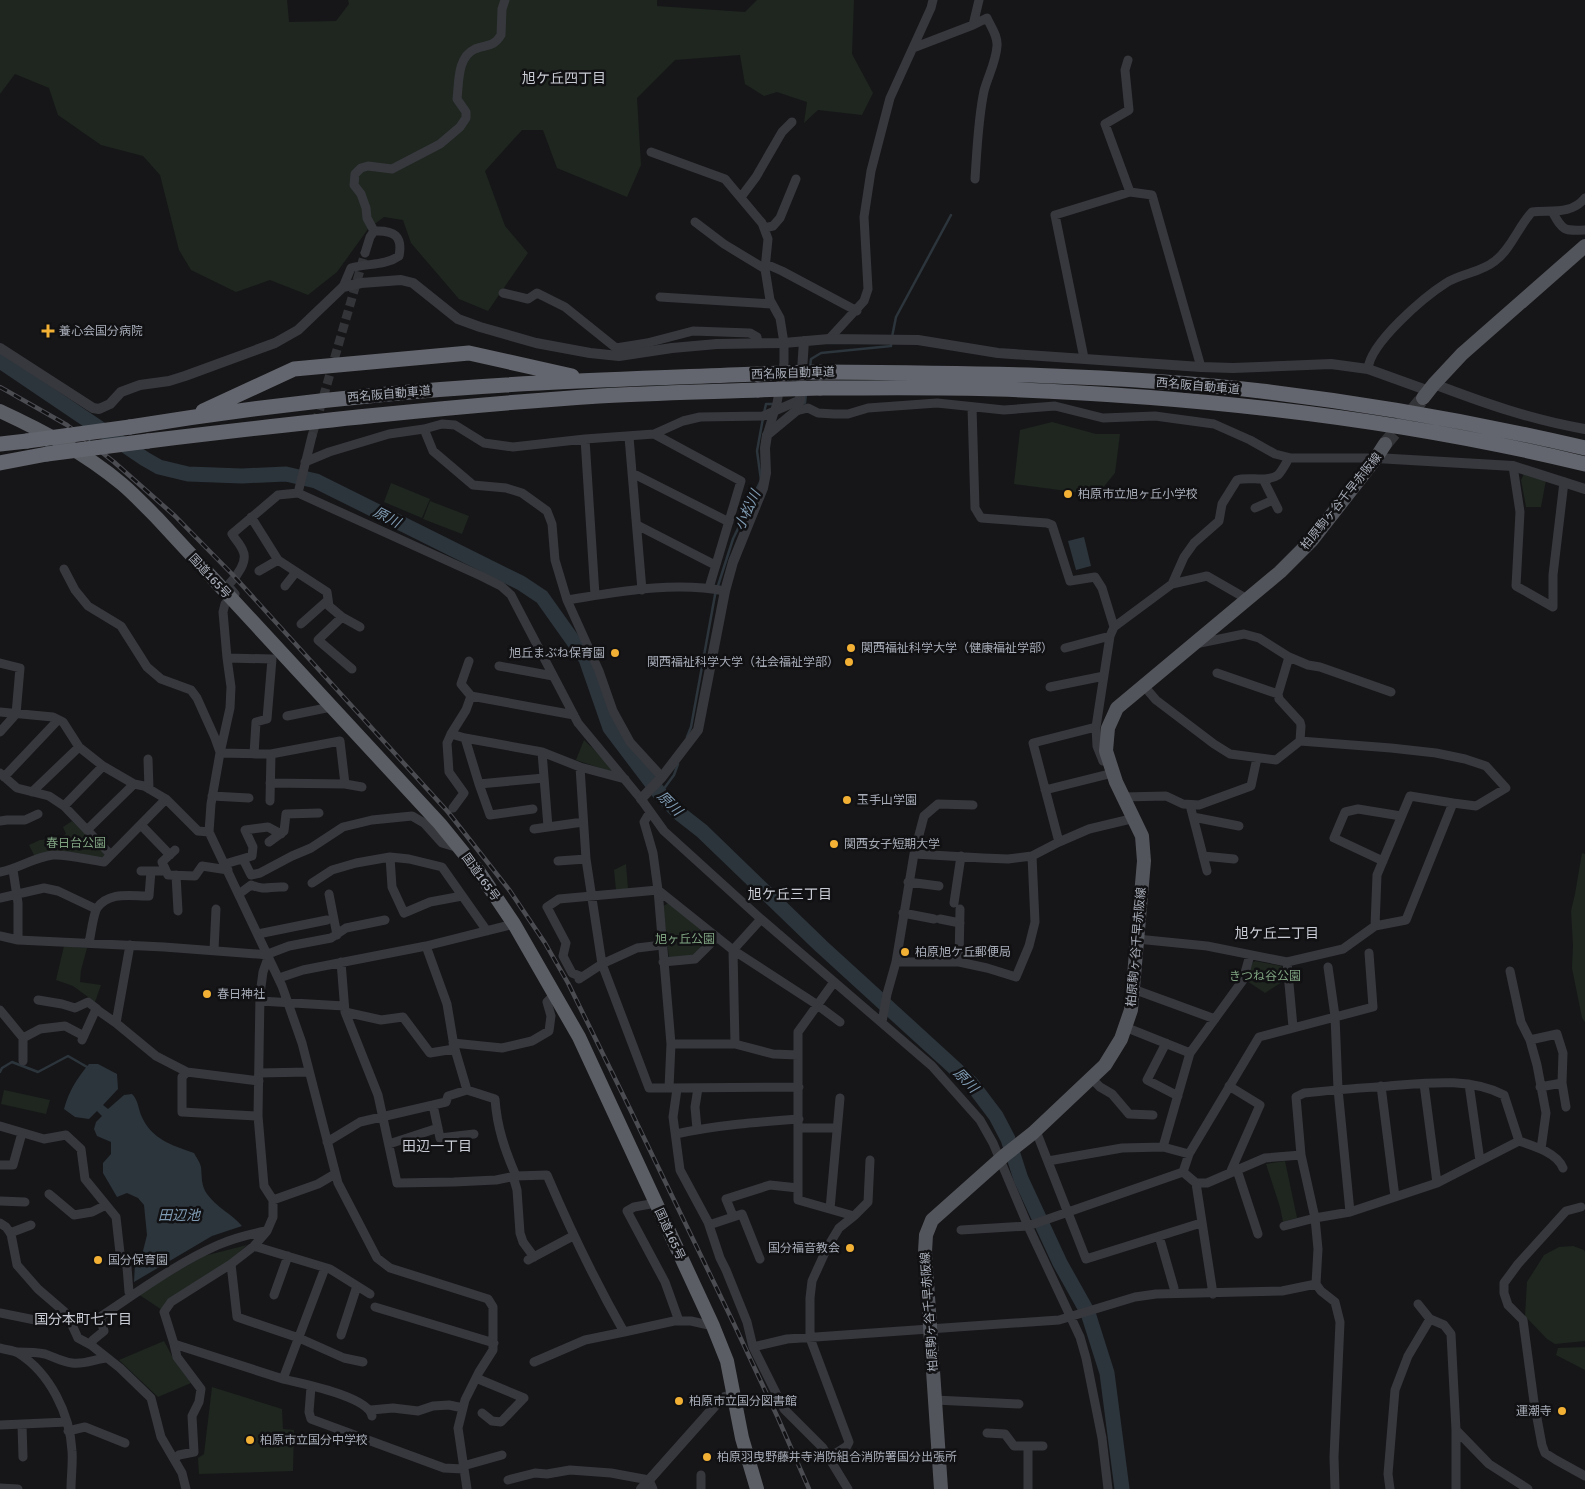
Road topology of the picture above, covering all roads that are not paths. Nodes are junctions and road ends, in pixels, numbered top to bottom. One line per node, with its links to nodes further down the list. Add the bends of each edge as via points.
1 (505, 0): 18 (street, via 502,35 491,46 469,53 462,65 457,99 466,112 466,118 460,127 440,144 392,169 368,166 355,174 354,185)
2 (933, 0): 5 (street)
3 (979, 0): 4 (street)
4 (973, 25): 5 (street); 10 (street, via 987,18 997,46 981,108)
5 (913, 48): 26 (street, via 890,98 871,171 864,217 868,289)
6 (1128, 60): 11 (street, via 1129,110 1105,124)
7 (783, 116): 12 (street, via 791,123)
8 (651, 152): 12 (street, via 725,179)
9 (796, 179): 16 (street, via 780,218 772,226)
10 (975, 179)
11 (1130, 192): 32 (street, via 1055,215); 33 (street, via 1152,195)
12 (741, 198): 16 (street)
13 (1585, 198): 14 (street, via 1579,204)
14 (1552, 212): 17 (street, via 1562,228); 34 (street, via 1532,212 1494,262 1482,270 1447,282 1407,312 1371,357)
15 (695, 222): 21 (street, via 724,244)
16 (764, 228): 21 (street, via 768,239)
17 (1585, 230)
18 (374, 231): 20 (street); 22 (street, via 386,230 394,234 401,246 399,256 390,262 351,268)
19 (1585, 246): 36 (main road, via 1462,354)
20 (365, 253)
21 (765, 267): 25 (street); 26 (street, via 782,271)
22 (343, 287): 29 (street, via 401,280 414,283 458,319 536,343 590,353 619,356 681,347); 31 (street, via 298,330 275,343 184,376 121,392 100,409 92,408)
23 (503, 293): 29 (street, via 528,299 537,293 564,307 616,348 647,344 693,331 750,333 757,337)
24 (660, 297): 25 (street)
25 (772, 304): 30 (street, via 780,318)
26 (857, 311): 27 (street)
27 (830, 340): 28 (street); 32 (street, via 918,340 998,353)
28 (804, 341): 30 (street); 37 (street)
29 (758, 343): 30 (street)
30 (784, 343): 40 (street, via 784,363)
31 (0, 348)
32 (1084, 358): 33 (street)
33 (1201, 367): 34 (street, via 1331,364)
34 (1368, 370): 36 (street)
35 (590, 380): 42 (highway, 西名阪自動車道, via 388,394); 42 (highway, via 469,352 294,369); 52 (highway, 西名阪自動車道, bridge, via 921,372 1163,382 1259,391 1430,416)
36 (1429, 391): 44 (street)
37 (800, 400): 40 (street); 41 (street)
38 (972, 407): 41 (street, via 937,403 868,408 848,414 818,413 808,408); 53 (street, via 1004,410 1055,406 1103,418 1182,418 1214,424); 88 (street, via 975,508 981,518 1052,525 1070,582 1095,577 1102,588)
39 (0, 411): 81 (highway, 国道165号, via 64,443 123,485)
40 (774, 411): 45 (street, via 763,416 700,417); 46 (street)
41 (796, 412): 46 (street)
42 (190, 417): 50 (highway, 西名阪自動車道, bridge)
43 (424, 429): 49 (street, via 442,424 455,425 484,443 513,447); 57 (street, via 389,434 330,452); 84 (street, via 433,451 473,486 506,488 522,493 547,511 552,524 555,560)
44 (1585, 430)
45 (654, 434): 48 (street); 68 (street, via 740,480)
46 (767, 435): 79 (street, via 763,488 733,562)
47 (312, 436): 57 (street)
48 (629, 437): 49 (street); 59 (street)
49 (585, 439): 80 (street)
50 (0, 444)
51 (1385, 444): 54 (main road, 柏原駒ヶ谷千早赤阪線)
52 (1585, 448)
53 (1289, 458): 54 (street); 60 (street, via 1278,474)
54 (1376, 458): 58 (street); 82 (main road, 柏原駒ヶ谷千早赤阪線, via 1312,540)
55 (0, 461): 56 (highway, 西名阪自動車道, bridge, via 294,424 486,405 600,396 820,388 996,389 1179,399 1391,425)
56 (1585, 464)
57 (304, 466): 63 (street)
58 (1513, 466): 61 (street); 61 (street, via 1520,512 1516,586 1553,607 1553,575)
59 (632, 473): 68 (street); 69 (street)
60 (1263, 479): 64 (street); 75 (street, via 1237,480 1222,504 1219,521 1194,543)
61 (1564, 482): 62 (street)
62 (1585, 489)
63 (299, 491): 67 (street, via 278,494); 99 (street, via 501,586 511,595)
64 (1273, 500): 65 (street); 66 (street)
65 (1255, 508)
66 (1278, 510)
67 (251, 517): 70 (street); 81 (street, via 232,534 244,551 244,561 230,583 229,587 235,594)
68 (729, 522): 71 (street)
69 (637, 525): 71 (street); 78 (street)
70 (278, 560): 73 (street); 74 (street)
71 (715, 565): 77 (street)
72 (64, 569): 118 (street, via 88,606 120,626 147,667 161,679 191,690)
73 (259, 571)
74 (296, 572): 76 (street); 83 (street, via 327,592)
75 (1172, 584): 82 (street, via 1207,576); 88 (street)
76 (285, 586)
77 (709, 588): 78 (street, via 658,586); 79 (street)
78 (642, 590): 80 (street)
79 (725, 591): 130 (street, via 698,730)
80 (595, 595): 84 (street)
81 (231, 598): 93 (street, via 222,612); 106 (highway, 国道165号)
82 (1247, 599): 90 (main road, 柏原駒ヶ谷千早赤阪線)
83 (328, 600): 85 (street, via 329,606); 86 (street)
84 (567, 600): 130 (street, via 599,671 612,711 630,742)
85 (342, 617): 87 (street); 97 (street, via 318,640)
86 (301, 624)
87 (360, 627)
88 (1114, 627): 89 (street)
89 (1110, 636): 91 (street); 100 (street)
90 (1194, 644): 92 (street, via 1244,634 1259,638); 101 (main road, 柏原駒ヶ谷千早赤阪線)
91 (1065, 648)
92 (1289, 657): 103 (street); 104 (street)
93 (227, 658): 118 (street, via 230,708); 120 (street, via 272,659 267,719 256,722)
94 (469, 661): 105 (street, via 460,684)
95 (0, 663): 108 (street, via 20,668)
96 (499, 666): 99 (street)
97 (352, 670)
98 (1218, 674): 104 (street)
99 (553, 676): 109 (street)
100 (1104, 676): 102 (street); 112 (street)
101 (1144, 686): 122 (street, via 1156,700 1230,754); 128 (main road, 柏原駒ヶ谷千早赤阪線, via 1118,708 1108,728 1106,751)
102 (1050, 687)
103 (1392, 692)
104 (1278, 694): 116 (street, via 1300,722)
105 (471, 696): 109 (street); 114 (street)
106 (331, 707): 110 (street); 168 (highway, 国道165号)
107 (0, 712): 108 (street)
108 (16, 714): 111 (street); 113 (street)
109 (574, 715): 129 (street)
110 (288, 716)
111 (58, 720): 117 (street, via 63,722); 126 (street)
112 (1096, 727): 128 (street, via 1097,746); 137 (street, via 1033,743)
113 (0, 732)
114 (451, 734): 115 (street); 149 (street, via 448,743 449,772 464,793)
115 (465, 738): 119 (street); 134 (street)
116 (1300, 741): 122 (street, via 1276,760); 145 (street, via 1436,753 1465,759 1486,766 1506,788 1476,806)
117 (79, 747): 124 (street); 138 (street)
118 (220, 752): 120 (street); 139 (street)
119 (542, 752): 125 (street); 127 (street)
120 (254, 754): 121 (street)
121 (271, 754): 132 (street); 133 (street, via 340,741)
122 (1258, 758): 146 (street, via 1251,786 1199,805)
123 (148, 759): 136 (street)
124 (104, 766): 131 (street); 147 (street)
125 (580, 767): 129 (street); 158 (street)
126 (2, 775): 138 (street, via 17,788)
127 (544, 778): 134 (street); 161 (street)
128 (1113, 778): 137 (street); 141 (main road, 柏原駒ヶ谷千早赤阪線)
129 (625, 779): 140 (street)
130 (660, 779): 140 (street)
131 (134, 784): 136 (street); 163 (street)
132 (270, 784): 133 (street); 144 (street)
133 (345, 784): 135 (street)
134 (479, 784): 150 (street, via 490,815)
135 (362, 787)
136 (149, 790): 143 (street)
137 (1045, 790): 167 (street)
138 (32, 792): 147 (street, via 49,796)
139 (212, 796): 142 (street); 164 (street)
140 (643, 796): 151 (street)
141 (1123, 797): 146 (street, via 1166,796); 156 (main road, 柏原駒ヶ谷千早赤阪線)
142 (249, 798)
143 (166, 799): 159 (street); 164 (street, via 198,831)
144 (270, 801)
145 (1453, 803): 154 (street, via 1410,796); 208 (street, via 1406,920)
146 (1190, 805): 155 (street)
147 (64, 806): 163 (street)
148 (973, 806): 169 (street, via 938,804 924,816)
149 (453, 808)
150 (533, 809)
151 (650, 812): 192 (street, via 644,822 653,853); 203 (street, via 664,831)
152 (319, 813): 165 (street, via 286,814)
153 (38, 814): 157 (street, via 25,820)
154 (1401, 816): 179 (street); 179 (street, via 1358,809 1345,812 1334,838)
155 (1193, 817): 160 (street); 173 (street)
156 (1135, 818): 167 (street, via 1089,829); 214 (main road, 柏原駒ヶ谷千早赤阪線, via 1142,836 1144,861)
157 (0, 821)
158 (583, 822): 161 (street); 176 (street)
159 (141, 825): 170 (street); 184 (street, via 172,852 162,862)
160 (1239, 826)
161 (548, 827): 162 (street)
162 (534, 829)
163 (87, 830): 170 (street)
164 (209, 832): 180 (street)
165 (281, 834): 166 (street); 175 (street, via 268,827 245,830 253,847 252,856)
166 (269, 842)
167 (1059, 842): 172 (street)
168 (458, 846): 175 (street, via 442,843 424,823 412,816 342,827 312,848 251,875); 207 (highway, 国道165号)
169 (914, 854): 171 (street); 188 (street)
170 (111, 855): 181 (street, via 104,862 53,855)
171 (961, 856): 172 (street); 206 (street, via 957,906)
172 (1032, 856): 228 (street, via 1035,922 1016,978)
173 (1203, 856): 177 (street); 185 (street)
174 (390, 857): 189 (street, via 332,870); 197 (street, via 442,867); 197 (street, via 392,887 404,913 430,902)
175 (243, 859): 180 (street)
176 (586, 859): 178 (street); 196 (street)
177 (1234, 859)
178 (558, 861)
179 (1383, 861): 208 (street, via 1377,875)
180 (226, 867): 187 (street, via 202,866 195,876); 194 (street)
181 (13, 870): 186 (street); 193 (street)
182 (141, 871): 183 (street)
183 (151, 871): 184 (street); 199 (street, via 149,896 114,895)
184 (166, 871): 187 (street, via 168,875)
185 (1207, 871)
186 (0, 872)
187 (176, 875): 201 (street)
188 (908, 882): 190 (street); 202 (street)
189 (312, 883)
190 (939, 886)
191 (284, 887): 194 (street, via 262,890 251,885)
192 (658, 890): 196 (street); 213 (street); 218 (street)
193 (17, 893): 198 (street); 199 (street, via 44,888); 215 (street)
194 (239, 894): 210 (street)
195 (329, 894): 211 (street)
196 (591, 895): 230 (street); 230 (street, via 559,899 547,907 566,943 563,956 572,973 581,978)
197 (462, 896): 209 (street)
198 (0, 898)
199 (96, 909): 216 (street)
200 (216, 909): 220 (street)
201 (178, 911)
202 (903, 913): 206 (street); 227 (street)
203 (761, 919): 221 (street); 234 (street)
204 (327, 920): 210 (street)
205 (385, 920): 211 (street, via 346,928)
206 (960, 923): 228 (street)
207 (514, 924): 209 (street); 236 (highway, 国道165号)
208 (1375, 926): 229 (street, via 1343,950)
209 (487, 931): 219 (street)
210 (258, 934): 223 (street)
211 (336, 935): 223 (street)
212 (0, 936): 215 (street)
213 (717, 937): 221 (street); 226 (street, via 695,959)
214 (1137, 939): 224 (street, via 1207,946); 235 (main road, 柏原駒ヶ谷千早赤阪線)
215 (18, 940): 216 (street)
216 (89, 943): 217 (street)
217 (130, 945): 220 (street); 248 (street)
218 (662, 945): 226 (street); 230 (street, via 638,948)
219 (426, 946): 225 (street); 256 (street, via 447,1004)
220 (214, 950): 223 (street)
221 (734, 950): 240 (street); 255 (street)
222 (1369, 953): 244 (street, via 1373,1007)
223 (268, 954): 233 (street); 238 (street)
224 (1250, 955): 229 (street); 246 (street, via 1243,980)
225 (341, 962): 233 (street); 242 (street)
226 (663, 962): 254 (street)
227 (896, 962): 228 (street); 245 (street)
228 (959, 962)
229 (1286, 962): 250 (street)
230 (602, 964): 271 (street, via 649,1088)
231 (1328, 967): 244 (street)
232 (1510, 971): 252 (street, via 1521,1022)
233 (279, 978): 239 (street)
234 (834, 982): 240 (street); 245 (street)
235 (1133, 989): 246 (street); 249 (main road, 柏原駒ヶ谷千早赤阪線)
236 (555, 994): 256 (street, via 548,1002 551,1016 549,1031 532,1041 502,1048); 316 (highway, 国道165号, via 579,1037)
237 (38, 1000): 241 (street, via 76,1008 88,1002)
238 (260, 1001): 239 (street); 262 (street)
239 (288, 1003): 242 (street); 261 (street)
240 (816, 1004): 247 (street); 258 (street, via 798,1032)
241 (97, 1009): 248 (street); 251 (street, via 83,1038 65,1026 40,1029)
242 (344, 1009): 256 (street, via 381,1020 402,1017 430,1053); 281 (street)
243 (2, 1015): 251 (street)
244 (1335, 1016): 250 (street); 273 (street)
245 (882, 1018): 298 (street, via 903,1043 932,1066 980,1120)
246 (1215, 1019): 257 (street)
247 (840, 1022)
248 (116, 1023): 260 (street, via 156,1056)
249 (1125, 1027): 253 (street); 263 (main road, 柏原駒ヶ谷千早赤阪線, via 1106,1065)
250 (1293, 1028): 267 (street, via 1259,1037)
251 (23, 1038): 259 (street)
252 (1530, 1040): 264 (street, via 1558,1034 1563,1053); 270 (street)
253 (1166, 1043): 257 (street); 275 (street, via 1147,1080)
254 (671, 1044): 255 (street); 271 (street)
255 (735, 1044): 258 (street, via 774,1054)
256 (454, 1046): 274 (street)
257 (1190, 1053): 275 (street)
258 (798, 1054): 269 (street)
259 (23, 1061)
260 (187, 1072): 262 (street); 280 (street, via 182,1077 182,1112)
261 (309, 1072): 262 (street); 292 (street)
262 (259, 1077): 280 (street)
263 (1091, 1078): 279 (street, via 1112,1094 1129,1114); 287 (main road, 柏原駒ヶ谷千早赤阪線)
264 (1562, 1083): 270 (street); 278 (street)
265 (1424, 1084): 266 (street); 268 (street); 308 (street)
266 (1469, 1084): 291 (street, via 1504,1095); 301 (street)
267 (1229, 1086): 296 (street); 305 (street, via 1260,1105)
268 (1381, 1086): 273 (street); 312 (street)
269 (799, 1087): 272 (street); 282 (street)
270 (1540, 1087): 295 (street, via 1546,1113)
271 (673, 1088): 272 (street); 290 (street)
272 (698, 1088): 286 (street)
273 (1338, 1089): 297 (street, via 1296,1096); 321 (street)
274 (467, 1090): 277 (street, via 448,1096 446,1102); 307 (street, via 495,1099 496,1120)
275 (1178, 1096): 294 (street)
276 (840, 1098): 285 (street)
277 (433, 1105): 281 (street); 284 (street)
278 (1566, 1108)
279 (1153, 1115)
280 (258, 1116): 313 (street, via 264,1186)
281 (384, 1118): 292 (street, via 360,1122); 293 (street)
282 (799, 1124): 285 (street); 286 (street, via 750,1122); 310 (street)
283 (0, 1126): 288 (street)
284 (438, 1128): 289 (street, via 440,1138); 293 (street)
285 (836, 1128): 319 (street)
286 (696, 1129): 290 (street)
287 (1035, 1132): 298 (main road, 柏原駒ヶ谷千早赤阪線); 300 (street)
288 (22, 1133): 302 (street, via 13,1165); 317 (street, via 44,1139 66,1135 81,1149 85,1179)
289 (474, 1134)
290 (676, 1134): 329 (street, via 680,1170)
291 (1519, 1140): 295 (street); 301 (street)
292 (327, 1142): 306 (street)
293 (389, 1144): 307 (street, via 396,1183 496,1180)
294 (1163, 1147): 296 (street); 300 (street, via 1122,1148)
295 (1541, 1149): 303 (street, via 1560,1162)
296 (1189, 1154): 304 (street)
297 (1301, 1154): 305 (street, via 1265,1158); 324 (street)
298 (1002, 1158): 327 (street); 357 (main road, 柏原駒ヶ谷千早赤阪線, via 932,1220 926,1235 925,1252)
299 (870, 1160): 323 (street, via 868,1202)
300 (1048, 1161): 320 (street)
301 (1480, 1161): 308 (street)
302 (0, 1166)
303 (1563, 1168)
304 (1183, 1172): 309 (street); 320 (street)
305 (1234, 1172): 309 (street, via 1207,1183); 334 (street)
306 (335, 1174): 313 (street, via 318,1184); 362 (street, via 376,1258 390,1268 488,1300 493,1307)
307 (515, 1176): 335 (street, via 547,1175); 335 (street, via 520,1233 531,1258)
308 (1437, 1182): 312 (street)
309 (1196, 1183): 326 (street)
310 (798, 1188): 319 (street, via 798,1200); 322 (street, via 770,1185 726,1199)
311 (49, 1194): 317 (street, via 74,1215 92,1212)
312 (1395, 1197): 321 (street)
313 (273, 1200): 332 (street, via 273,1217)
314 (0, 1201): 315 (street)
315 (25, 1202)
316 (656, 1203): 355 (street, via 628,1211 665,1282); 356 (highway, 国道165号)
317 (106, 1205): 348 (street, via 116,1217 120,1253 127,1267)
318 (1581, 1207): 393 (street, via 1566,1211 1518,1264 1504,1283 1504,1293 1508,1305 1523,1320 1534,1402 1545,1452)
319 (830, 1209): 323 (street)
320 (1068, 1212): 327 (street); 336 (street, via 1086,1259)
321 (1350, 1212): 324 (street)
322 (732, 1216): 329 (street); 339 (street, via 742,1214)
323 (854, 1216): 361 (street, via 839,1228 818,1264 810,1298)
324 (1315, 1218): 330 (street); 342 (street, via 1318,1249)
325 (0, 1222): 333 (street)
326 (1201, 1223): 336 (street); 346 (street)
327 (1031, 1224): 331 (street); 352 (street)
328 (31, 1225): 333 (street)
329 (709, 1226): 365 (street, via 747,1322)
330 (1284, 1226)
331 (961, 1230)
332 (267, 1231): 337 (street); 348 (street, via 219,1244)
333 (10, 1233): 364 (street, via 17,1265 66,1314 78,1338)
334 (1258, 1234)
335 (573, 1236): 358 (street)
336 (1159, 1236): 344 (street)
337 (254, 1246): 338 (street); 340 (street)
338 (288, 1256): 341 (street); 347 (street)
339 (760, 1260)
340 (231, 1264): 360 (street, via 237,1317); 363 (street, via 171,1302 164,1312)
341 (325, 1268): 343 (street); 360 (street)
342 (1316, 1284): 346 (street, via 1282,1291); 409 (street, via 1335,1302 1340,1322)
343 (357, 1286): 345 (street); 359 (street)
344 (1174, 1288)
345 (370, 1294)
346 (1213, 1294): 352 (street, via 1135,1296)
347 (274, 1295)
348 (132, 1296): 364 (street, via 100,1317 104,1331)
349 (1418, 1304): 353 (street)
350 (376, 1307): 362 (street)
351 (0, 1313): 354 (street)
352 (1075, 1316): 357 (street); 408 (street, via 1104,1448)
353 (1430, 1319): 382 (street, via 1444,1325 1451,1334); 410 (street, via 1408,1356 1395,1390 1388,1474)
354 (35, 1320)
355 (679, 1321): 356 (street); 358 (street)
356 (713, 1326): 374 (highway, 国道165号, via 728,1361)
357 (930, 1330): 361 (street); 375 (main road, 柏原駒ヶ谷千早赤阪線)
358 (624, 1332): 370 (street, via 585,1340)
359 (341, 1336)
360 (299, 1338): 369 (street, via 344,1358); 372 (street)
361 (810, 1338): 365 (street); 389 (street, via 849,1442)
362 (494, 1343): 371 (street)
363 (174, 1344): 372 (street); 390 (street, via 176,1357 201,1389 192,1416 194,1452)
364 (91, 1345): 368 (street)
365 (753, 1346): 389 (street, via 784,1409 823,1448)
366 (0, 1349): 367 (street)
367 (17, 1352): 368 (street, via 46,1354 73,1364); 381 (street, via 50,1385)
368 (107, 1358): 390 (street, via 152,1398 161,1437)
369 (363, 1362)
370 (534, 1362)
371 (476, 1378): 377 (street); 378 (street, via 524,1398 501,1422 492,1421)
372 (283, 1379): 373 (street)
373 (311, 1387): 377 (street, via 348,1396 372,1413 393,1408 418,1411 433,1406); 391 (street, via 311,1419 444,1468)
374 (734, 1394): 395 (street, via 722,1398); 404 (highway, 国道165号, via 742,1438)
375 (935, 1400): 376 (street); 406 (main road, 柏原駒ヶ谷千早赤阪線)
376 (1018, 1404)
377 (463, 1408): 391 (street, via 458,1428)
378 (482, 1413)
379 (0, 1425): 380 (street)
380 (22, 1425): 381 (street); 388 (street)
381 (67, 1427): 384 (street, via 85,1427); 400 (street, via 72,1450)
382 (1456, 1430): 398 (street, via 1489,1464); 411 (street)
383 (987, 1433): 385 (street, via 1005,1434 1014,1446)
384 (124, 1443)
385 (1028, 1446): 386 (street); 407 (street)
386 (1043, 1446)
387 (502, 1455): 391 (street)
388 (23, 1457)
389 (828, 1458): 405 (street)
390 (174, 1459): 397 (street)
391 (463, 1468): 401 (street)
392 (701, 1475): 403 (street)
393 (1585, 1476)
394 (508, 1480): 395 (street, via 535,1473 570,1470 610,1473)
395 (651, 1485): 402 (street)
396 (0, 1488): 399 (street)
397 (186, 1488)
398 (1522, 1488)
399 (18, 1489)
400 (71, 1489)
401 (467, 1489)
402 (641, 1489)
403 (701, 1489)
404 (757, 1489)
405 (848, 1489)
406 (941, 1489)
407 (1028, 1489)
408 (1108, 1489)
409 (1335, 1489)
410 (1390, 1489)
411 (1456, 1489)

